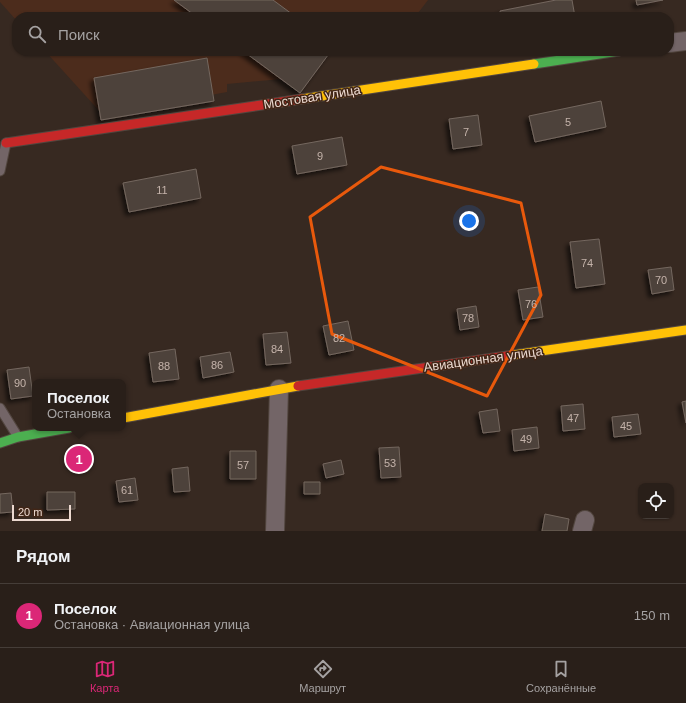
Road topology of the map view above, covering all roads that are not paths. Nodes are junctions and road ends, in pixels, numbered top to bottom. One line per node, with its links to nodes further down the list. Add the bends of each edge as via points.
1 (686, 41): 2 (street)
2 (674, 42)
3 (585, 56): 4 (street, Мостовая улица)
4 (6, 143): 5 (lane)
5 (0, 171)
6 (686, 330): 7 (street, Авиационная улица)
7 (280, 389): 9 (street, Авиационная улица); 13 (street)
8 (0, 408): 11 (lane)
9 (126, 417)
10 (52, 431): 11 (street)
11 (18, 437): 12 (street)
12 (0, 443)
13 (275, 531)

